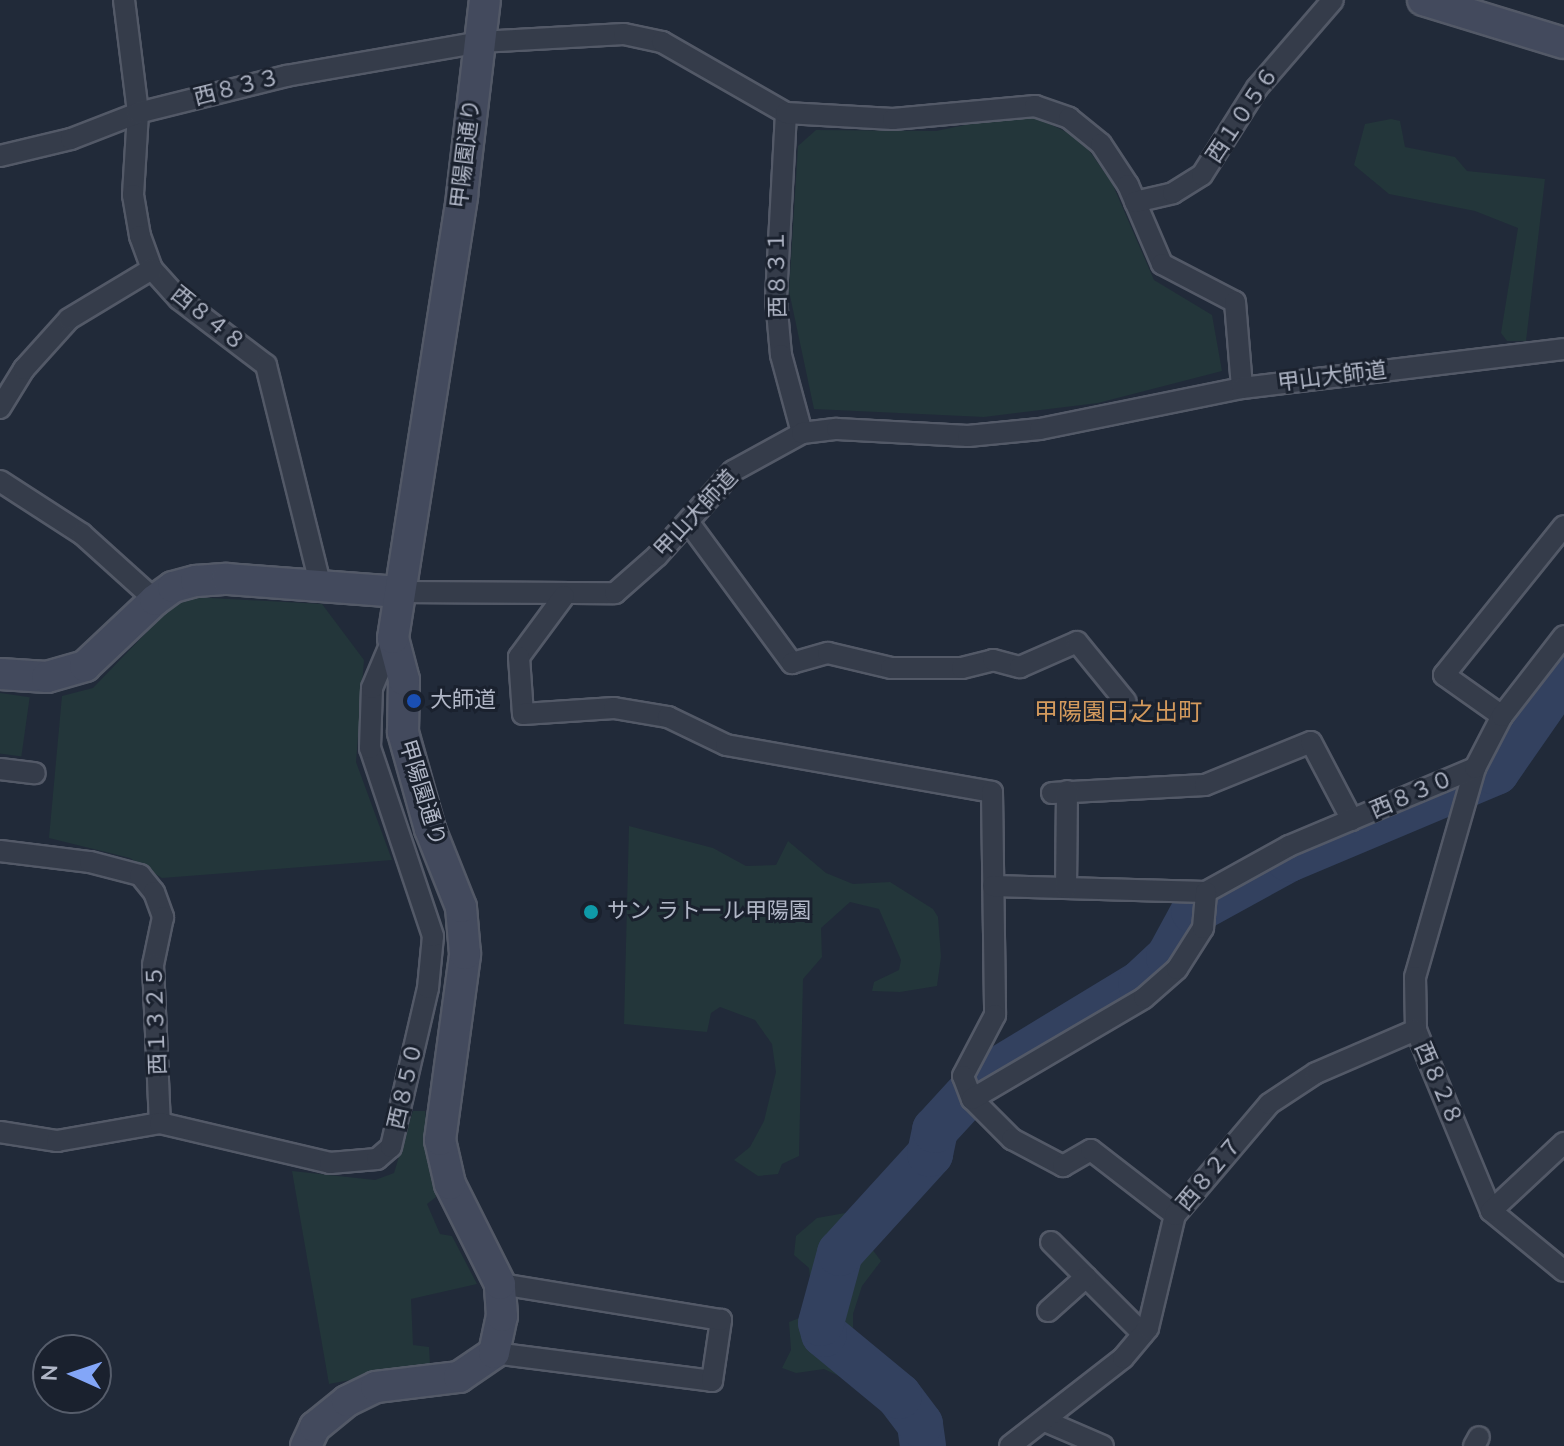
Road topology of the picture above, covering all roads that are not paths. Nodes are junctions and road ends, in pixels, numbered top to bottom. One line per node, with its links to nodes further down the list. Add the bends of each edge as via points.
1 (124, 0): 7 (street, 西８４８)
2 (485, 0): 5 (street, 甲陽園通り)
3 (1333, 0): 10 (street, 西１０５６, via 1257,88 1202,175 1173,193)
4 (1423, 0): 6 (street)
5 (480, 42): 7 (street, 西８３３, via 286,76); 8 (street, 西８３３, via 624,34 662,42); 20 (street, 甲陽園通り, via 462,195)
6 (1564, 43)
7 (138, 113): 9 (street, 西８３３, via 71,139); 11 (street, 西８４８, via 133,195)
8 (786, 113): 10 (street, via 893,119 1035,106 1069,118 1101,144); 15 (street, 西８３１, via 776,299 781,355)
9 (0, 156)
10 (1135, 202): 13 (street, via 1162,264 1235,302)
11 (152, 269): 14 (street, via 69,319 24,369); 19 (street, 西８４８, via 179,299 266,365)
12 (1564, 349): 13 (street, 甲山大師道)
13 (1242, 388): 15 (street, 甲山大師道, via 1026,430 968,436 837,429)
14 (0, 408)
15 (802, 433): 17 (street, 甲山大師道, via 733,471)
16 (0, 481): 22 (street, via 82,534)
17 (689, 523): 21 (street, 甲山大師道, via 615,593); 26 (street, via 792,663 828,653 891,668 962,668 993,660 1020,667 1077,642)
18 (1564, 526): 27 (street, via 1444,675)
19 (320, 584): 20 (street, 甲山大師道); 22 (street, 甲山大師道, via 196,581 173,587)
20 (398, 592): 21 (street, 甲山大師道); 24 (street, 甲陽園通り)
21 (564, 596): 33 (street, via 519,657 523,714 614,708 668,717 726,745 992,792)
22 (155, 600): 25 (street, 甲山大師道, via 85,666 47,677)
23 (1564, 636): 27 (street, 西８３０)
24 (393, 638): 38 (street, 西８５０, via 372,688 370,748 433,936 425,1003 391,1147 377,1159 330,1163); 46 (street, 甲陽園通り, via 404,680 403,732 430,829 461,907 465,954 440,1140 450,1184)
25 (0, 674)
26 (1126, 702)
27 (1502, 716): 30 (street, 西８３０)
28 (0, 769): 29 (street)
29 (35, 773)
30 (1472, 778): 31 (street, 西８３０); 36 (street, 西８２８, via 1415,977)
31 (1352, 820): 34 (street, via 1311,742 1205,785 1059,792); 35 (street, 西８３０)
32 (0, 851): 38 (street, 西１３２５, via 140,875 154,892 163,917 153,965)
33 (993, 886): 34 (street); 37 (street, via 995,1015 963,1076)
34 (1066, 888): 35 (street)
35 (1206, 892): 37 (street, via 1203,928 1177,969 1144,998)
36 (1416, 1030): 41 (street, 西８２８); 42 (street, 西８２７, via 1316,1073 1269,1104)
37 (972, 1099): 42 (street, via 1012,1139 1063,1166 1091,1150)
38 (160, 1123): 39 (street, 西８５０, via 57,1141)
39 (0, 1132)
40 (1564, 1143): 41 (street)
41 (1491, 1211): 44 (street, 西８２８)
42 (1175, 1215): 48 (street, 西８２７)
43 (1051, 1242): 45 (street)
44 (1564, 1271)
45 (1086, 1277): 47 (street); 48 (street)
46 (500, 1284): 49 (street, 甲陽園通り, via 502,1316); 49 (street, via 721,1320 712,1381)
47 (1048, 1311)
48 (1143, 1334): 50 (street, 西８２７, via 1123,1358)
49 (494, 1353): 51 (street, via 459,1377 376,1387 347,1401 315,1427)
50 (1045, 1421): 52 (street, 西８２７); 53 (street)
51 (306, 1446)
52 (1010, 1446)
53 (1103, 1446)

